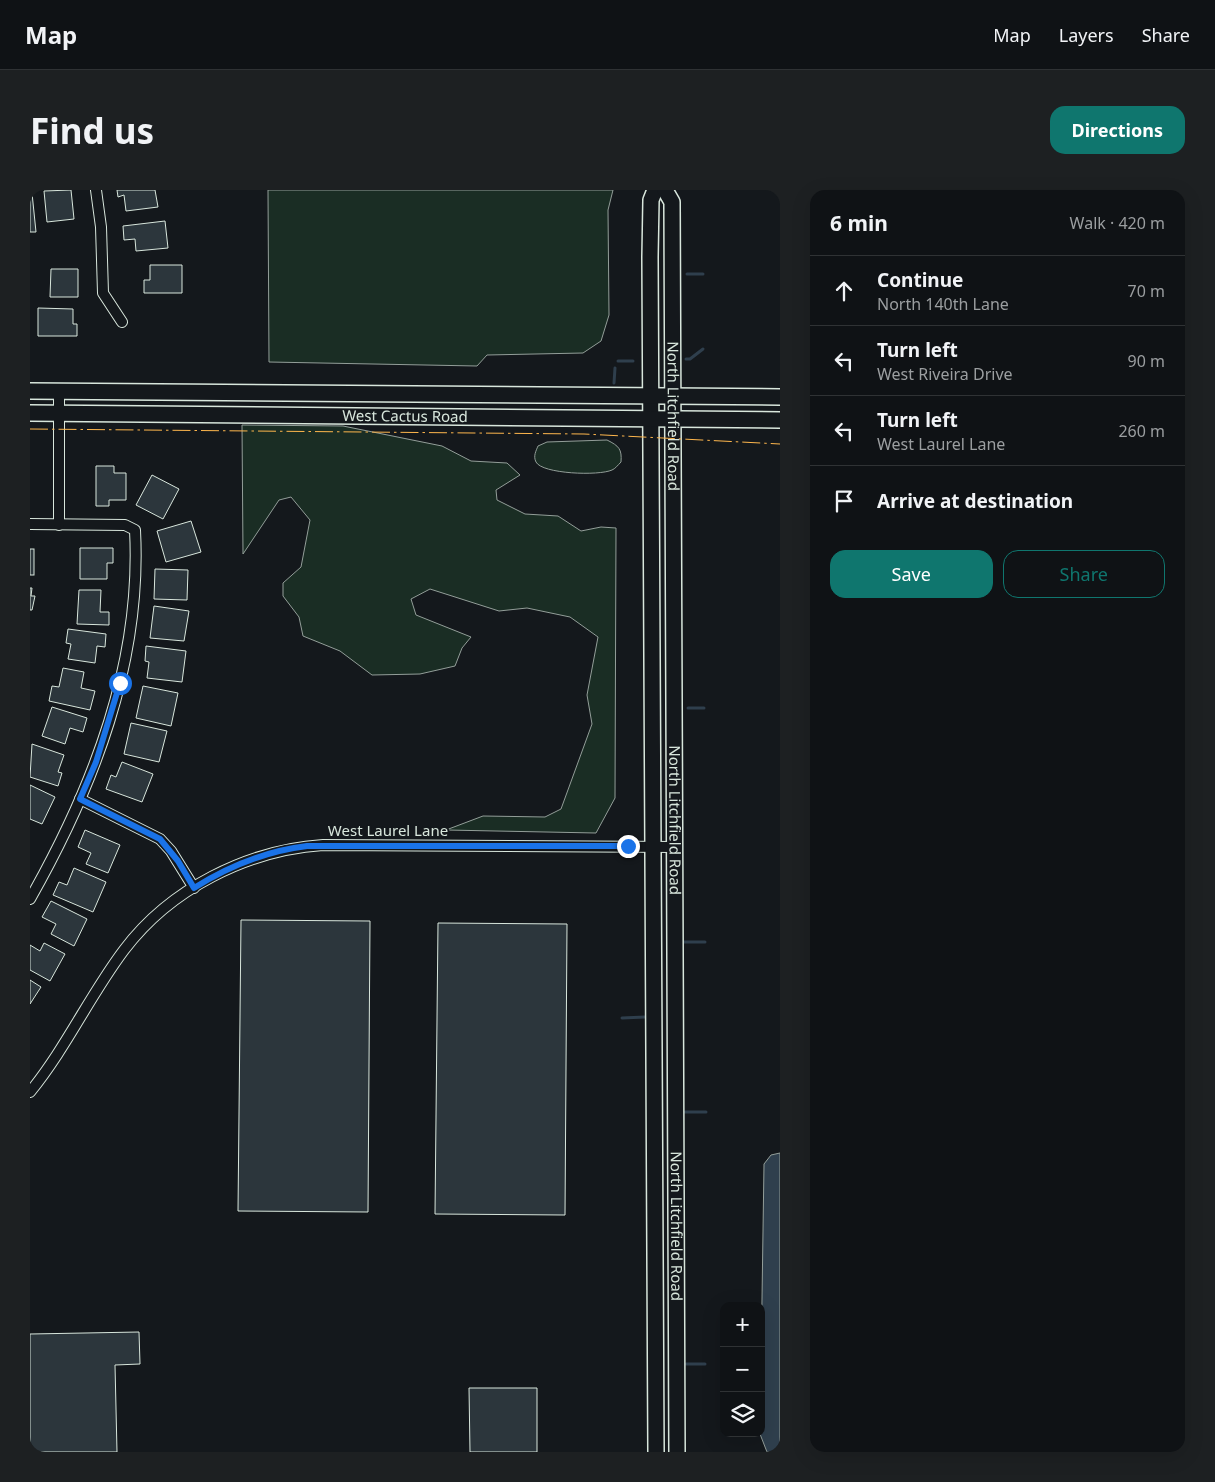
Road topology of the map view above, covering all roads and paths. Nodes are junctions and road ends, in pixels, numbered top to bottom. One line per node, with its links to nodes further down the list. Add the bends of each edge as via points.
1 (96, 190): 4 (street, via 101,226 103,294)
2 (655, 190): 7 (main road, North Litchfield Road, via 650,200)
3 (666, 190): 8 (main road, North Litchfield Road, via 672,202)
4 (122, 322)
5 (30, 391): 6 (main road, West Cactus Road)
6 (59, 391): 7 (main road, West Cactus Road); 11 (street)
7 (650, 396): 8 (main road, West Cactus Road); 12 (main road, North Litchfield Road)
8 (672, 396): 9 (main road, West Cactus Road); 13 (main road, North Litchfield Road)
9 (780, 397)
10 (30, 413): 11 (main road, West Cactus Road)
11 (59, 413): 12 (main road, West Cactus Road); 16 (street)
12 (650, 418): 13 (main road, West Cactus Road); 18 (main road, North Litchfield Road)
13 (672, 418): 14 (main road, West Cactus Road); 19 (main road, North Litchfield Road)
14 (780, 420)
15 (30, 524): 16 (street)
16 (59, 525): 17 (street, via 125,525 135,530 134,608 126,659 105,736)
17 (80, 799): 20 (street, via 160,839); 21 (street)
18 (653, 846): 19 (street, West Laurel Lane); 20 (street, West Laurel Lane, via 307,846 258,857 215,874); 23 (main road, North Litchfield Road)
19 (675, 847): 24 (main road, North Litchfield Road)
20 (194, 888): 22 (street, West Laurel Lane, via 147,924 124,950 50,1067)
21 (30, 898)
22 (30, 1092)
23 (656, 1452)
24 (677, 1452)

